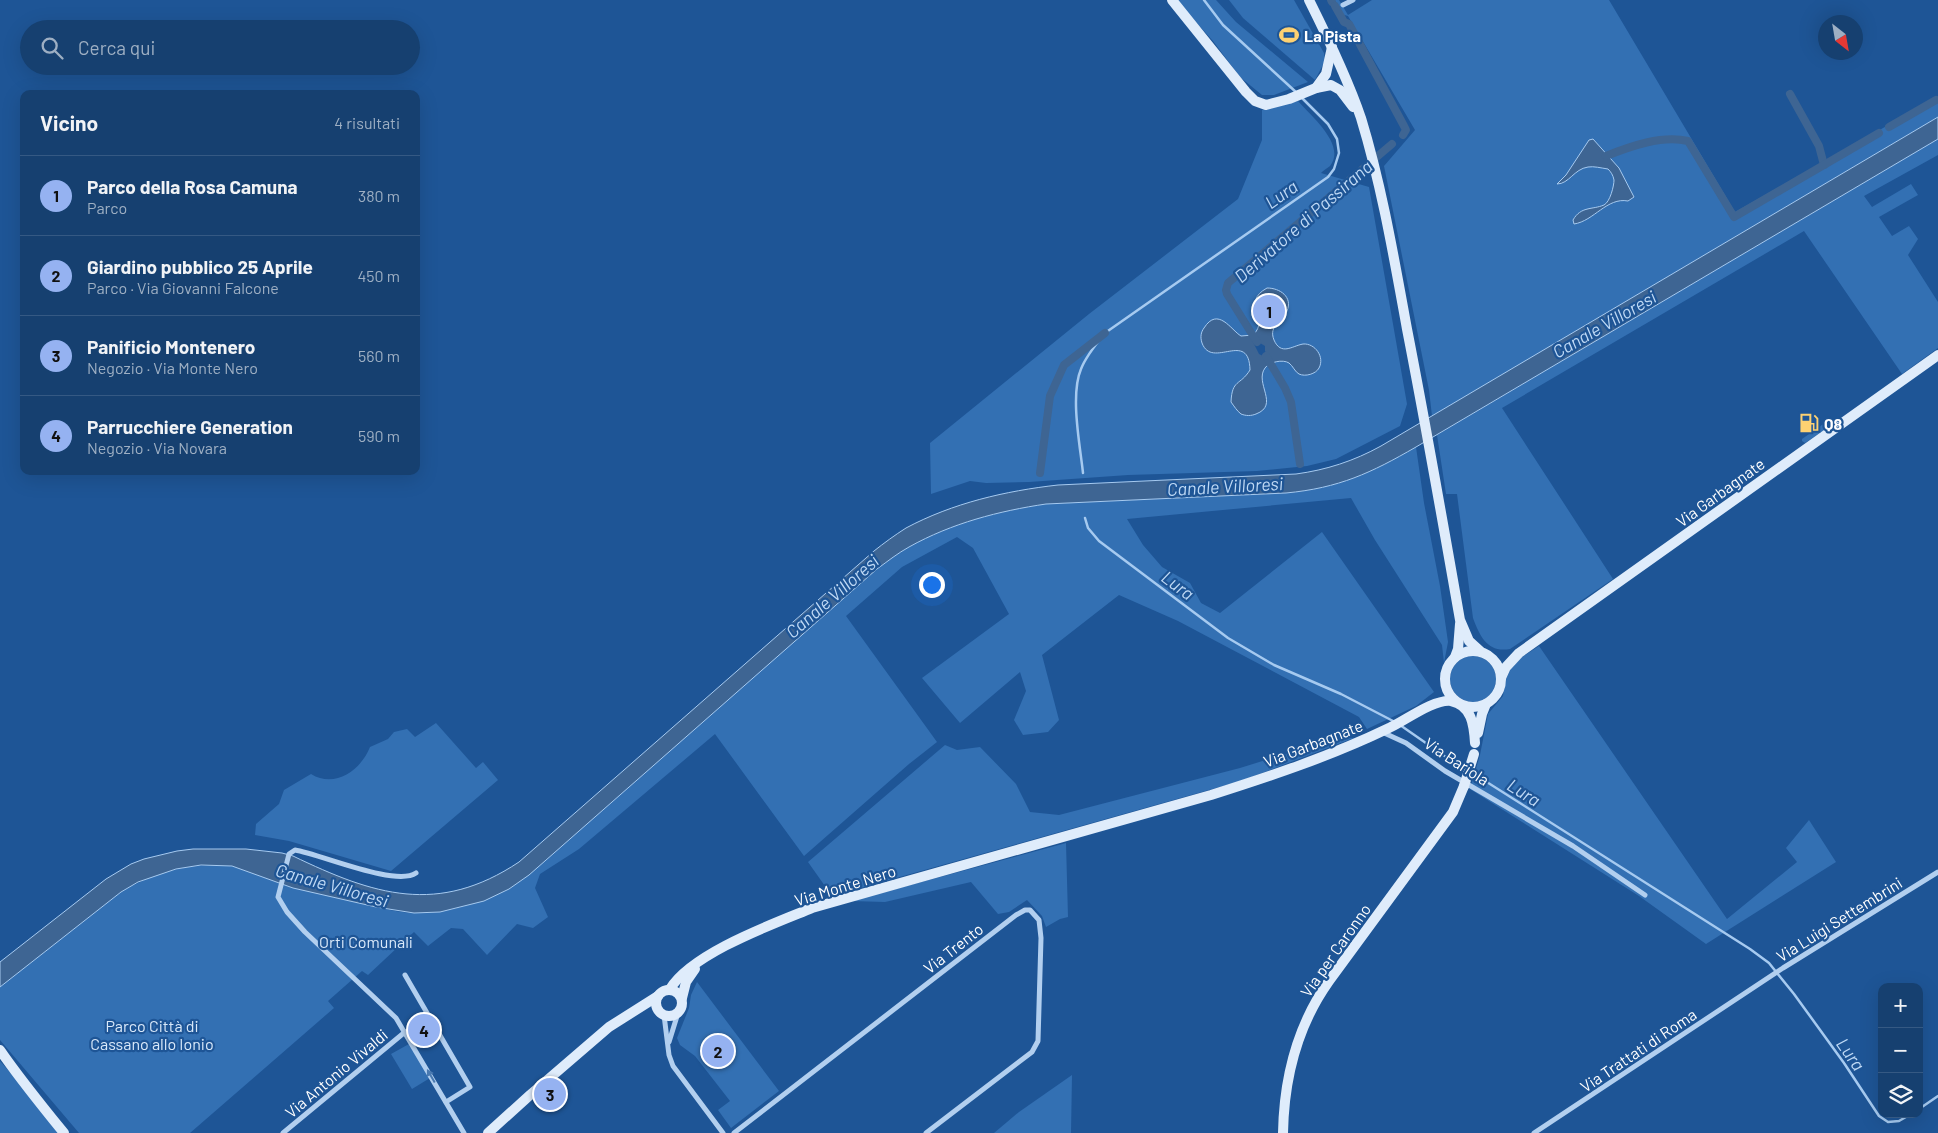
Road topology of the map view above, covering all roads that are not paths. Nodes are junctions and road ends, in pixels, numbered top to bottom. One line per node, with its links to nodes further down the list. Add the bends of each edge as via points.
1 (1172, 0): 6 (street, via 1255,101 1266,105)
2 (1309, 0): 5 (street)
3 (1353, 0): 4 (street)
4 (1344, 5)
5 (1332, 46): 6 (street, via 1326,74); 7 (street)
6 (1316, 88): 7 (street, via 1331,85 1340,90)
7 (1361, 118): 9 (street, via 1381,191)
8 (1938, 355): 11 (street, Via Garbagnate)
9 (1460, 620): 10 (street, via 1469,641); 12 (street)
10 (1480, 652): 12 (street, via 1471,651); 13 (street)
11 (1519, 653): 13 (street, Via Garbagnate); 14 (street, Via Garbagnate)
12 (1455, 657): 15 (street, via 1445,672)
13 (1493, 659): 14 (street)
14 (1501, 678): 17 (street, via 1498,694)
15 (1445, 682): 16 (street, via 1449,695); 18 (street, Via Garbagnate)
16 (1459, 704): 17 (street, via 1472,707); 18 (street, Via Garbagnate, via 1442,701); 20 (street, via 1470,714)
17 (1486, 704): 20 (street)
18 (1423, 709): 19 (street, Via Garbagnate)
19 (1381, 732): 21 (street, Via Garbagnate, via 1303,764 1211,795); 24 (street, Via Bariola, via 1406,743 1445,771 1573,846)
20 (1475, 743): 47 (street, Via per Caronno, bridge, via 1464,786 1453,812 1319,996 1298,1041 1290,1070)
21 (1006, 853): 25 (street, Via Monte Nero, via 812,908 755,931)
22 (1938, 872): 27 (street, Via Luigi Settembrini)
23 (416, 873): 34 (street, via 403,877 293,850 278,892 279,901 287,912 396,1018)
24 (1645, 895)
25 (700, 963): 28 (street, Via Monte Nero, via 684,973); 30 (street, Via Monte Nero, via 688,977)
26 (404, 976): 38 (street, via 470,1087)
27 (1754, 987): 48 (street, Via Trattati di Roma)
28 (670, 990): 29 (street); 30 (street)
29 (658, 996): 32 (street, via 656,1004); 33 (street)
30 (682, 998): 31 (street)
31 (678, 1013): 32 (street, via 671,1016); 35 (street)
32 (662, 1014): 33 (street, via 649,1011); 35 (street)
33 (626, 1016): 43 (street, via 609,1027)
34 (405, 1032): 38 (street, one-way to 34); 41 (street, Via Antonio Vivaldi)
35 (668, 1045): 44 (street, via 673,1066)
36 (2, 1053): 37 (street)
37 (29, 1087): 39 (street); 40 (street)
38 (446, 1102): 42 (street)
39 (64, 1133)
40 (71, 1133)
41 (283, 1133)
42 (464, 1133)
43 (488, 1133)
44 (722, 1133)
45 (734, 1133): 46 (street, Via Trento, via 1016,915 1030,910 1039,920 1042,938 1038,1041 1032,1052)
46 (926, 1133)
47 (1283, 1133)
48 (1534, 1133)

